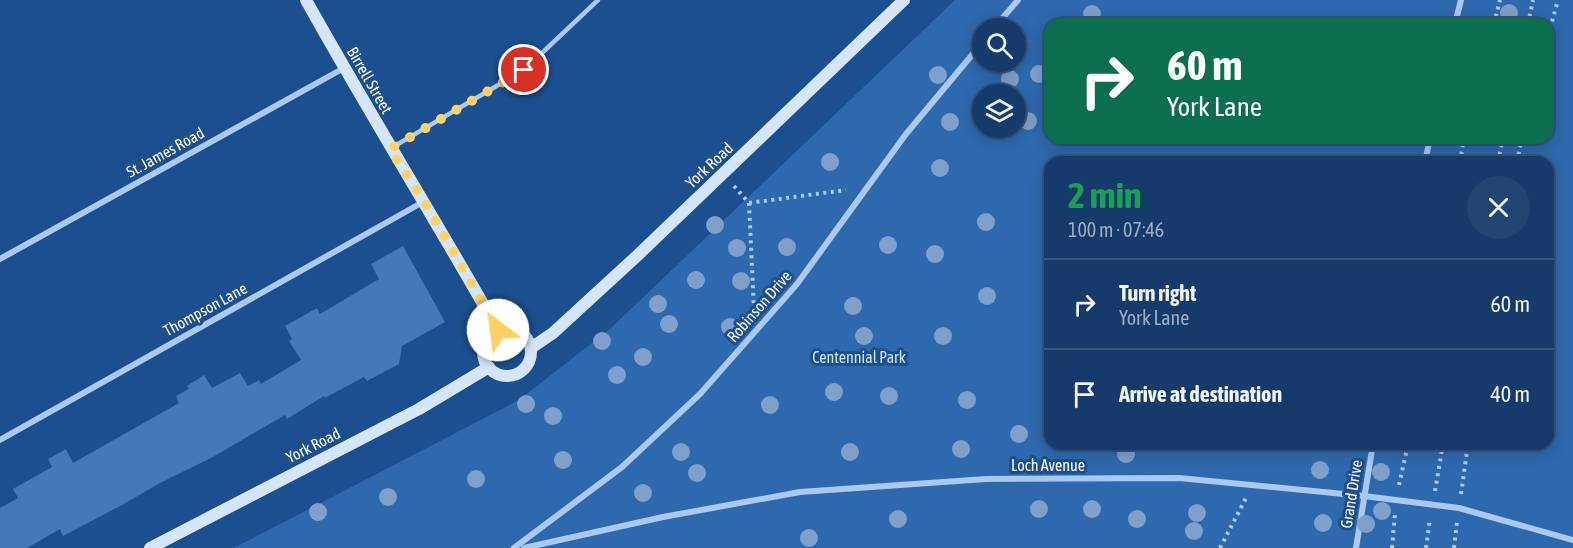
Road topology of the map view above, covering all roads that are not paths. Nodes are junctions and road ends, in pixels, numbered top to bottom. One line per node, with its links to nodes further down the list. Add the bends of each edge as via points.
1 (306, 0): 9 (main road, Birrell Street)
2 (598, 0): 10 (lane, via 524,70)
3 (904, 0): 14 (main road, York Road, via 630,262 553,333)
4 (1018, 0): 6 (street)
5 (1461, 0): 7 (street)
6 (1003, 18)
7 (1456, 18)
8 (972, 55): 21 (street, Robinson Drive, via 906,134 797,284 700,394 622,467)
9 (344, 68): 10 (main road, Birrell Street); 12 (street, St. James Road)
10 (390, 149): 11 (main road, Birrell Street)
11 (424, 201): 13 (main road, Birrell Street); 16 (street, Thompson Lane)
12 (0, 259)
13 (498, 330): 14 (main road, via 518,331); 15 (main road, via 484,346)
14 (531, 348): 15 (main road, via 528,363 518,373 502,375)
15 (489, 367): 20 (main road, York Road, via 419,409)
16 (0, 440)
17 (1372, 450): 18 (street, Grand Drive)
18 (1364, 496): 19 (street, Loch Avenue, via 1459,508); 22 (street, Loch Avenue, via 1179,478 986,479 800,492); 23 (street, Grand Drive)
19 (1573, 540)
20 (150, 548)
21 (514, 548)
22 (524, 548)
23 (1356, 548)

